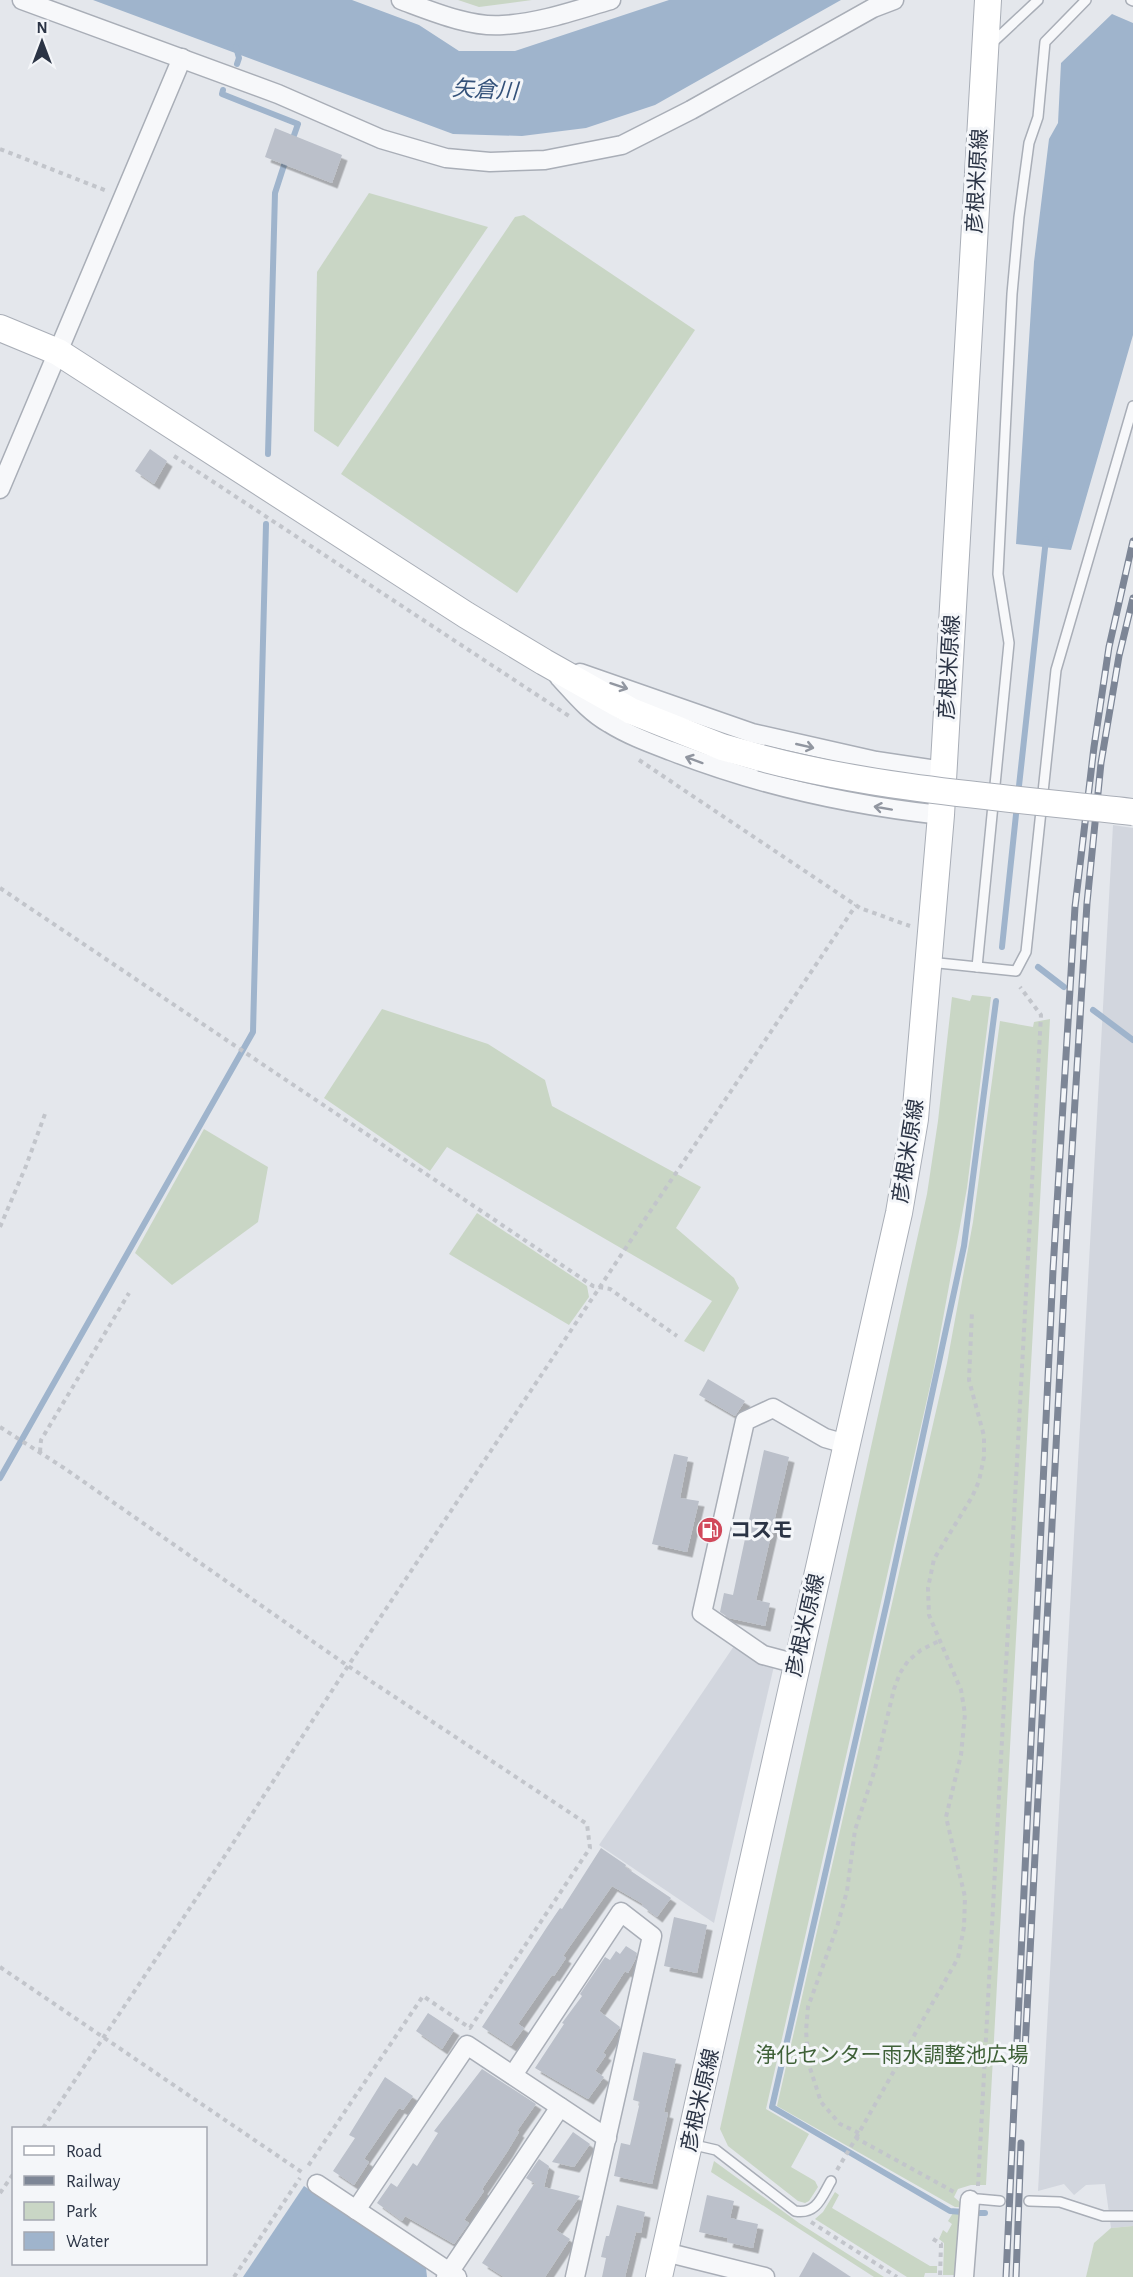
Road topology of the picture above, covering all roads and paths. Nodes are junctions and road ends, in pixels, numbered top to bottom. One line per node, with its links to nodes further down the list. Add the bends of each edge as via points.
1 (22, 0): 9 (street)
2 (401, 0): 3 (street, via 464,21 501,26 541,20)
3 (611, 0)
4 (894, 0): 9 (street, via 622,145 545,160 490,162 446,158 381,139)
5 (988, 0): 8 (main road, 彦根米原線)
6 (1038, 0): 8 (lane)
7 (1086, 0): 27 (lane, via 1045,42 1038,117 1029,143 1019,217 998,574 1009,643)
8 (985, 50): 20 (main road, 彦根米原線)
9 (182, 58): 11 (street)
10 (0, 149): 11 (path)
11 (122, 197): 13 (street)
12 (0, 328): 13 (main road)
13 (58, 352): 16 (street); 17 (main road)
14 (1133, 406): 27 (lane, via 1056,670 1026,952 1016,971)
15 (173, 455): 18 (path)
16 (0, 489)
17 (544, 662): 20 (street, one-way to 20, via 752,733 876,761); 21 (main road, bridge, via 631,711 761,758 890,785); 22 (street, one-way to 17, via 868,805 761,782 673,752 609,724)
18 (572, 718)
19 (630, 754): 24 (path)
20 (943, 771): 22 (main road, 彦根米原線)
21 (1133, 812)
22 (941, 815): 25 (main road, 彦根米原線)
23 (0, 888): 31 (path, via 593,1286)
24 (856, 905): 25 (path, via 911,927); 31 (path)
25 (932, 929): 26 (main road, 彦根米原線)
26 (929, 962): 27 (lane); 36 (main road, 彦根米原線, via 915,1119 899,1213)
27 (977, 967)
28 (1020, 987): 55 (path, via 1041,1015)
29 (45, 1114): 30 (path)
30 (0, 1227)
31 (602, 1287): 34 (path); 40 (path)
32 (129, 1293): 37 (path, via 41,1440)
33 (972, 1312): 38 (path, via 969,1380 984,1436 984,1457 972,1497 934,1559 928,1605)
34 (677, 1336)
35 (0, 1427): 37 (path)
36 (846, 1444): 39 (main road, 彦根米原線); 39 (street, via 825,1438 773,1408 745,1421 702,1613 763,1655)
37 (40, 1453): 40 (path)
38 (939, 1641): 46 (path, via 961,1690 965,1714 961,1755 945,1817 963,1882 963,1937 958,1958); 46 (path, via 908,1661 894,1689 875,1769 855,1830 847,1891 808,2007 810,2065 821,2102 840,2124)
39 (796, 1664): 49 (main road, 彦根米原線)
40 (348, 1666): 42 (path); 52 (path, via 587,1824 590,1848 470,2028 423,1996)
41 (0, 1967): 42 (path)
42 (103, 2037): 45 (path); 52 (path)
43 (513, 2075): 44 (street); 47 (street, via 621,1912 652,1936); 58 (street, via 467,2045)
44 (560, 2107): 47 (street); 65 (street)
45 (44, 2127)
46 (859, 2133): 48 (path)
47 (607, 2138): 67 (street)
48 (856, 2138): 50 (path); 55 (path)
49 (690, 2144): 59 (lane, via 716,2150); 62 (main road, 彦根米原線)
50 (845, 2157)
51 (12, 2176): 54 (path)
52 (310, 2179): 58 (street); 66 (path)
53 (831, 2181): 59 (lane, via 816,2206)
54 (0, 2193)
55 (968, 2198): 56 (lane); 71 (street)
56 (1000, 2200)
57 (1029, 2201): 60 (lane, via 1060,2202 1102,2216)
58 (356, 2210): 65 (street)
59 (795, 2211): 69 (path)
60 (1133, 2216)
61 (933, 2240): 70 (path, via 941,2244)
62 (665, 2252): 64 (street); 68 (main road, 彦根米原線)
63 (765, 2272): 64 (street)
64 (742, 2273)
65 (451, 2275)
66 (234, 2277)
67 (575, 2277)
68 (659, 2277)
69 (897, 2277)
70 (940, 2277)
71 (964, 2277)

